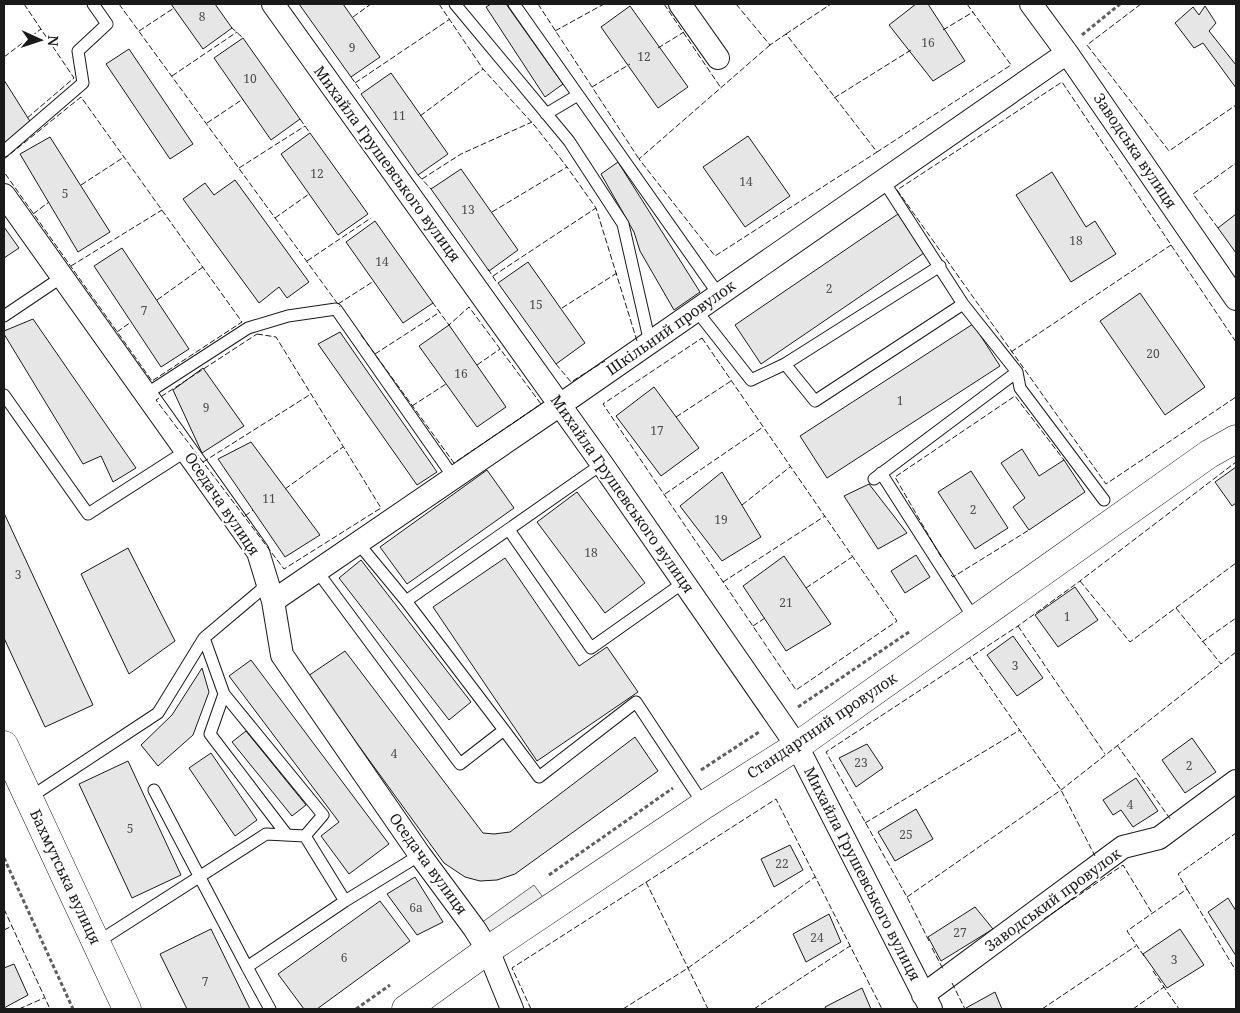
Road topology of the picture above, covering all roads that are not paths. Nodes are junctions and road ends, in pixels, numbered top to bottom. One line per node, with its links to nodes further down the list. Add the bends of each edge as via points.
1 (94, 4): 11 (lane, via 107,24 78,51 83,83)
2 (273, 4): 26 (street, Михайла Грушевського вулиця)
3 (455, 4): 10 (lane)
4 (514, 4): 9 (lane)
5 (680, 4): 8 (street)
6 (1031, 4): 7 (street, Заводська вулиця)
7 (1066, 51): 12 (street, Шкільний провулок); 17 (street, Заводська вулиця)
8 (718, 58)
9 (578, 95): 10 (lane); 16 (lane)
10 (546, 114): 21 (lane, via 568,141 622,224)
11 (4, 152)
12 (883, 180): 14 (lane); 16 (street, Шкільний провулок)
13 (4, 195): 15 (street, Оседача вулиця)
14 (940, 266): 18 (lane); 22 (lane)
15 (62, 277): 20 (lane); 24 (street, Оседача вулиця)
16 (720, 295): 19 (street, Шкільний провулок)
17 (1236, 299)
18 (963, 304): 22 (lane, via 815,401); 23 (lane)
19 (696, 310): 21 (street, Шкільний провулок); 22 (lane, via 751,380)
20 (4, 316)
21 (650, 342): 26 (street, Шкільний провулок)
22 (785, 364)
23 (1017, 372): 31 (lane, via 1020,388); 38 (lane, via 877,476)
24 (146, 394): 28 (street, Оседача вулиця); 30 (lane, via 248,328 288,316 336,309)
25 (4, 395): 28 (lane, via 88,514)
26 (560, 405): 29 (street, Михайла Грушевського вулиця); 30 (street, Шкільний провулок)
27 (1236, 439): 38 (street, Стандартний провулок, via 1209,454)
28 (186, 451): 36 (street, Оседача вулиця, via 258,552)
29 (602, 464): 32 (lane); 35 (street, Михайла Грушевського вулиця)
30 (454, 478): 33 (street, Шкільний провулок)
31 (1104, 500)
32 (509, 530): 35 (lane, via 591,648); 37 (lane)
33 (358, 543): 34 (street, Шкільний провулок); 37 (lane)
34 (317, 571): 36 (street, Шкільний провулок); 41 (lane, via 460,764)
35 (683, 583): 43 (street, Михайла Грушевського вулиця)
36 (270, 593): 39 (lane); 50 (street, Оседача вулиця, via 282,655)
37 (406, 601): 41 (lane)
38 (975, 620): 43 (street, Стандартний провулок)
39 (204, 638): 40 (lane); 46 (lane, via 158,713)
40 (224, 694): 48 (lane, via 210,734); 49 (lane, via 323,815)
41 (504, 730): 47 (lane, via 539,777 636,702)
42 (4, 745): 46 (street, Бахмутська вулиця)
43 (797, 746): 47 (street, Стандартний провулок); 56 (street, Михайла Грушевського вулиця)
44 (1236, 781): 56 (street, Заводський провулок, via 1159,838 1123,847)
45 (154, 790): 51 (lane)
46 (28, 798): 53 (street, Бахмутська вулиця)
47 (704, 805): 54 (street, Стандартний провулок)
48 (287, 835): 49 (lane); 51 (lane, via 266,834)
49 (305, 836): 52 (lane)
50 (420, 855): 52 (lane); 54 (street, Оседача вулиця)
51 (199, 876): 53 (lane); 55 (lane)
52 (346, 902): 55 (lane)
53 (96, 942): 57 (street, Бахмутська вулиця)
54 (488, 950): 59 (street, Стандартний провулок); 60 (street, Оседача вулиця)
55 (247, 967): 58 (lane)
56 (927, 1002)
57 (127, 1009)
58 (270, 1009)
59 (406, 1009)
60 (512, 1009)

